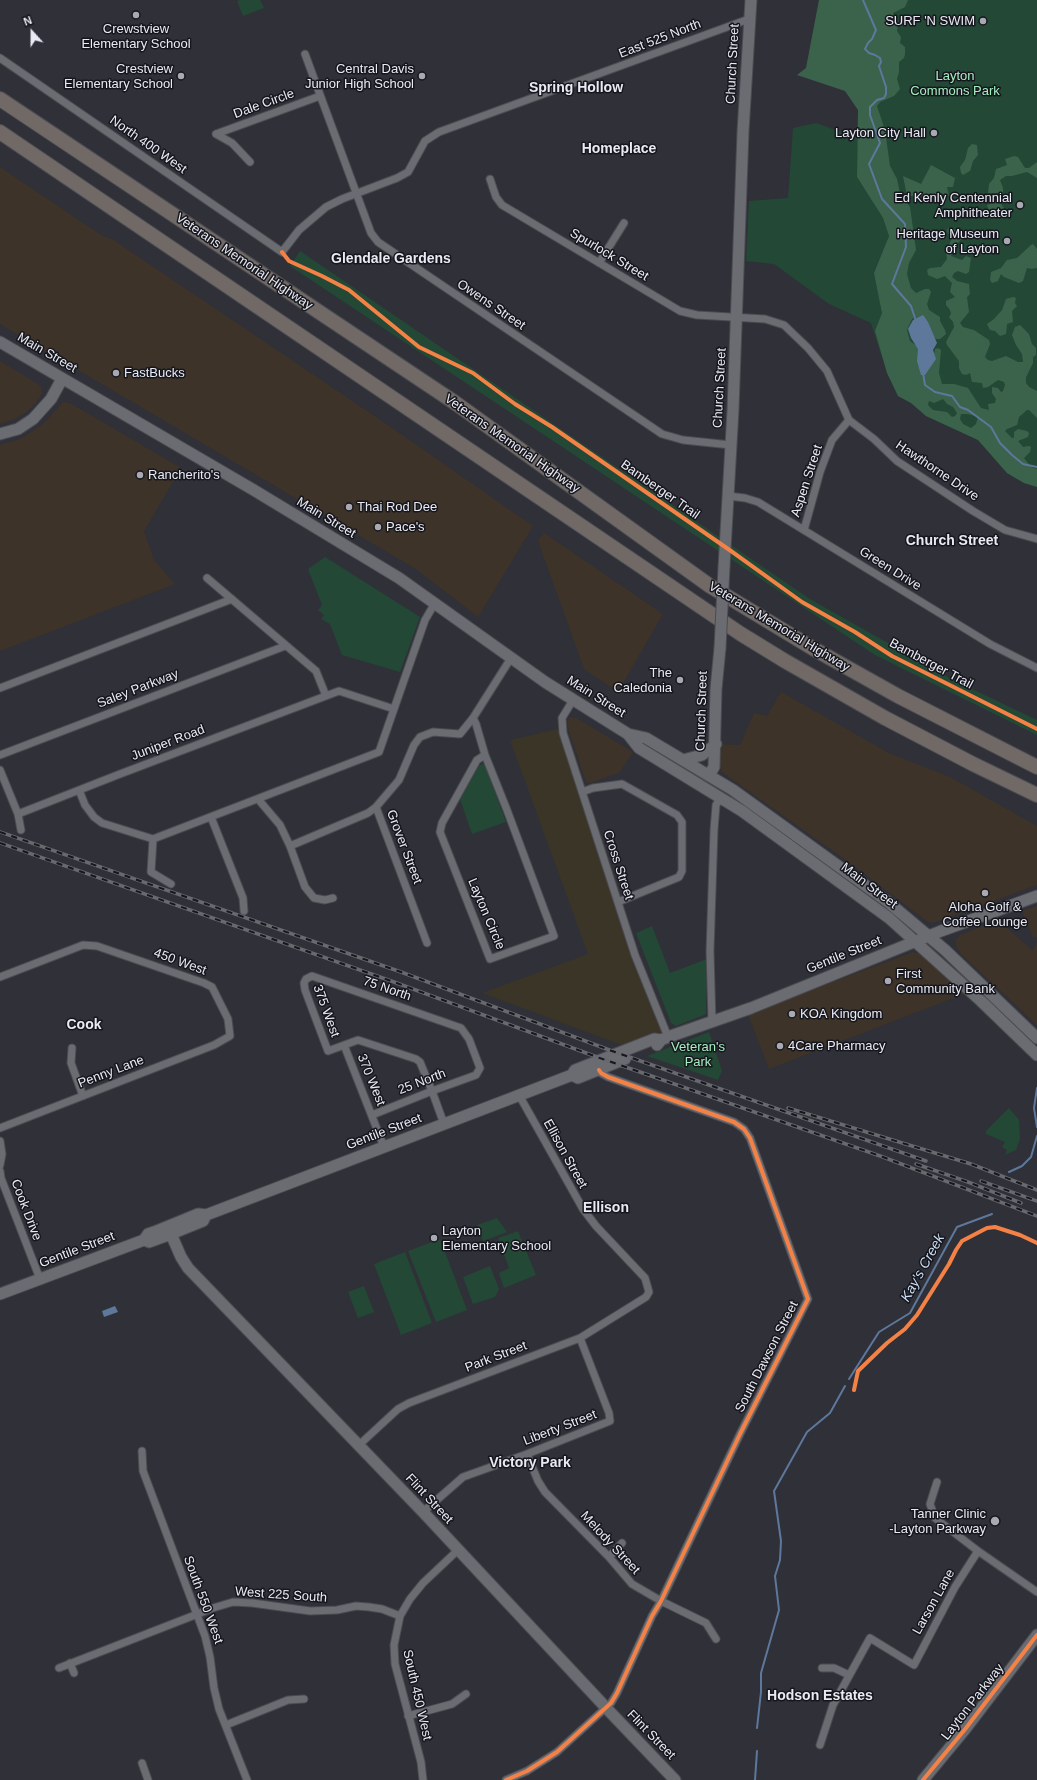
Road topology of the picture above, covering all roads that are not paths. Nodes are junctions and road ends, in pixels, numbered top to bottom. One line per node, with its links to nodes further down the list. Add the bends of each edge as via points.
1 (751, 0): 2 (main road, Church Street)
2 (749, 19): 10 (street, East 525 North, via 439,132 425,141 408,172); 14 (main road, Church Street)
3 (305, 54): 5 (street, Owens Street)
4 (0, 58): 12 (street, North 400 West)
5 (320, 96): 8 (street, Dale Circle, via 216,134 232,143); 10 (street, Owens Street)
6 (0, 99): 36 (highway, Veterans Memorial Highway, via 454,402 710,586 814,649)
7 (0, 132): 46 (highway, Veterans Memorial Highway, via 747,638 885,718)
8 (250, 162)
9 (490, 179): 13 (street, Spurlock Street, via 502,205)
10 (357, 194): 12 (street, East 525 North, via 326,207 313,217); 19 (street, Owens Street, via 371,232 389,252 662,434 683,440)
11 (624, 223): 13 (street)
12 (282, 252)
13 (599, 264): 14 (street, Spurlock Street, via 680,311 697,315)
14 (737, 317): 17 (street, Hawthorne Drive, via 765,319 784,325 827,371); 19 (main road, Church Street)
15 (0, 342): 16 (main road, Main Street)
16 (62, 379): 18 (main road, via 52,398 34,418 18,428); 25 (main road, Main Street, via 353,550)
17 (849, 420): 21 (street, Aspen Street, via 832,440); 22 (street, Hawthorne Drive, via 897,461 973,511 1005,530)
18 (0, 434)
19 (731, 445): 20 (main road, Church Street)
20 (728, 496): 21 (street, Green Drive, via 758,502); 35 (main road, Church Street, bridge, via 716,688)
21 (804, 530): 28 (street, Green Drive, via 990,644)
22 (1037, 539)
23 (207, 578): 24 (street)
24 (232, 599): 26 (street); 29 (street)
25 (435, 603): 27 (main road, Main Street); 32 (street, via 425,620)
26 (285, 646): 30 (street, via 316,671); 37 (street, Saley Parkway)
27 (511, 658): 31 (main road, Main Street); 33 (street)
28 (1037, 668)
29 (0, 688)
30 (326, 696): 32 (street, Juniper Road, via 339,691); 44 (street, Juniper Road)
31 (574, 700): 34 (main road, Main Street); 45 (street, Cross Street, via 563,717 561,726)
32 (394, 709): 48 (street, via 379,752)
33 (473, 718): 38 (street, Layton Circle); 49 (street, Grover Street, via 460,734 433,732 420,737 399,780)
34 (628, 734): 39 (main road, Main Street, via 646,738); 47 (main road, Main Street, via 639,748)
35 (716, 744): 39 (main road, via 702,754); 43 (main road, Church Street, via 714,767)
36 (1000, 749): 40 (highway); 41 (highway, Veterans Memorial Highway)
37 (0, 754)
38 (485, 755): 38 (street, Layton Circle, via 477,760 442,823 440,832 490,959 554,936)
39 (683, 760): 43 (main road, Main Street)
40 (1037, 763)
41 (1037, 767)
42 (0, 770): 50 (street)
43 (709, 775): 51 (main road, Main Street)
44 (79, 790): 50 (street, Juniper Road); 54 (street, via 85,805 102,823)
45 (582, 792): 59 (street, Cross Street); 59 (street, via 622,784 677,815 682,822 682,871 679,877)
46 (1037, 795)
47 (721, 797): 51 (main road, via 728,795 749,810); 62 (main road, Main Street, via 872,905); 66 (street, via 716,805 714,830 710,951)
48 (258, 799): 52 (street); 55 (street, via 280,825)
49 (376, 807): 55 (street, via 368,813); 63 (street, Grover Street)
50 (18, 814): 53 (street)
51 (768, 814): 61 (main road, Main Street)
52 (211, 817): 54 (street); 60 (street, via 243,898)
53 (21, 830)
54 (153, 839): 56 (street, via 151,872)
55 (290, 846): 58 (street, via 305,887 314,898)
56 (171, 884)
57 (1037, 896): 61 (main road, Gentile Street)
58 (333, 898)
59 (618, 902): 68 (street, Cross Street)
60 (244, 911)
61 (930, 936): 62 (main road, Gentile Street); 69 (main road, Main Street)
62 (916, 942): 66 (main road, Gentile Street); 72 (main road, Main Street)
63 (427, 943)
64 (0, 977): 67 (street, 450 West, via 90,945 212,987 228,1019)
65 (306, 979): 70 (street, 375 West, via 305,990 328,1051); 73 (street, 75 North, via 312,976 461,1028 469,1039)
66 (712, 1022): 68 (main road, Gentile Street)
67 (230, 1036): 78 (street, Penny Lane, via 214,1045)
68 (665, 1038): 74 (main road, Gentile Street, via 657,1045); 75 (main road, Gentile Street, via 654,1039 575,1070)
69 (1037, 1038)
70 (344, 1045): 76 (street, via 358,1040 420,1062); 79 (street, 370 West)
71 (72, 1048): 78 (street, via 71,1063)
72 (1037, 1055)
73 (480, 1070): 76 (street, 25 North, via 476,1074)
74 (599, 1070): 75 (main road, Gentile Street, via 578,1078); 103 (street, South Dawson Street, via 608,1077 734,1122 744,1129 750,1138 808,1299 740,1434)
75 (572, 1075): 77 (main road, Gentile Street)
76 (432, 1091): 79 (street, 25 North); 80 (street)
77 (519, 1095): 80 (main road, Gentile Street); 91 (street, Ellison Street, via 583,1209 645,1278 649,1292)
78 (82, 1096): 81 (street, Penny Lane)
79 (372, 1115): 83 (street, 370 West)
80 (444, 1124): 83 (main road, Gentile Street)
81 (0, 1128)
82 (0, 1141): 84 (street, Cook Drive)
83 (384, 1147): 86 (main road, Gentile Street)
84 (0, 1165)
85 (0, 1171): 89 (street, Cook Drive)
86 (205, 1215): 87 (main road, Gentile Street, via 203,1221); 88 (main road, Gentile Street, via 198,1214 148,1234)
87 (170, 1234): 88 (main road, Gentile Street, via 166,1232); 93 (main road, Flint Street, via 188,1268)
88 (145, 1239): 89 (main road, Gentile Street)
89 (40, 1279): 90 (main road, Gentile Street)
90 (0, 1294)
91 (646, 1297): 92 (street, Park Street)
92 (580, 1338): 93 (street, Park Street, via 409,1403 398,1409); 95 (street, Liberty Street, via 610,1421)
93 (359, 1445): 97 (main road, Flint Street)
94 (142, 1451): 104 (street, South 550 West, via 143,1471)
95 (528, 1454): 97 (street, Liberty Street, via 464,1477); 101 (street, Melody Street, via 545,1492)
96 (937, 1482): 100 (street, via 930,1504 935,1518)
97 (423, 1512): 99 (main road, Flint Street)
98 (622, 1544): 101 (street)
99 (458, 1550): 105 (street, via 423,1583); 115 (main road, Flint Street)
100 (978, 1551): 102 (street); 112 (street, Larson Lane, via 958,1582 914,1665 870,1638)
101 (609, 1557): 103 (street, Melody Street, via 632,1584)
102 (1037, 1592)
103 (661, 1601): 107 (street, Melody Street, via 706,1623); 115 (street, South Dawson Street, via 618,1693)
104 (197, 1614): 105 (street, West 225 South, via 233,1602 310,1611 369,1607); 108 (street, West 225 South); 117 (street, South 550 West, via 205,1636 214,1688)
105 (400, 1616): 116 (street, South 450 West, via 394,1646 395,1664)
106 (1037, 1635): 125 (main road, Layton Parkway)
107 (716, 1639)
108 (70, 1663): 109 (street, West 225 South); 111 (street)
109 (59, 1668)
110 (822, 1668): 112 (street, via 834,1668)
111 (74, 1673)
112 (849, 1675): 118 (street, via 833,1705)
113 (466, 1694): 116 (street, via 452,1704)
114 (304, 1699): 117 (street, via 288,1700)
115 (606, 1708): 123 (street, South Dawson Street, via 557,1752 527,1771); 124 (main road, Flint Street)
116 (408, 1716): 122 (street, South 450 West, via 421,1762)
117 (226, 1726): 121 (street, South 550 West)
118 (820, 1745)
119 (142, 1763): 120 (street)
120 (148, 1780)
121 (248, 1780)
122 (423, 1780)
123 (506, 1780)
124 (675, 1780)
125 (923, 1780)

